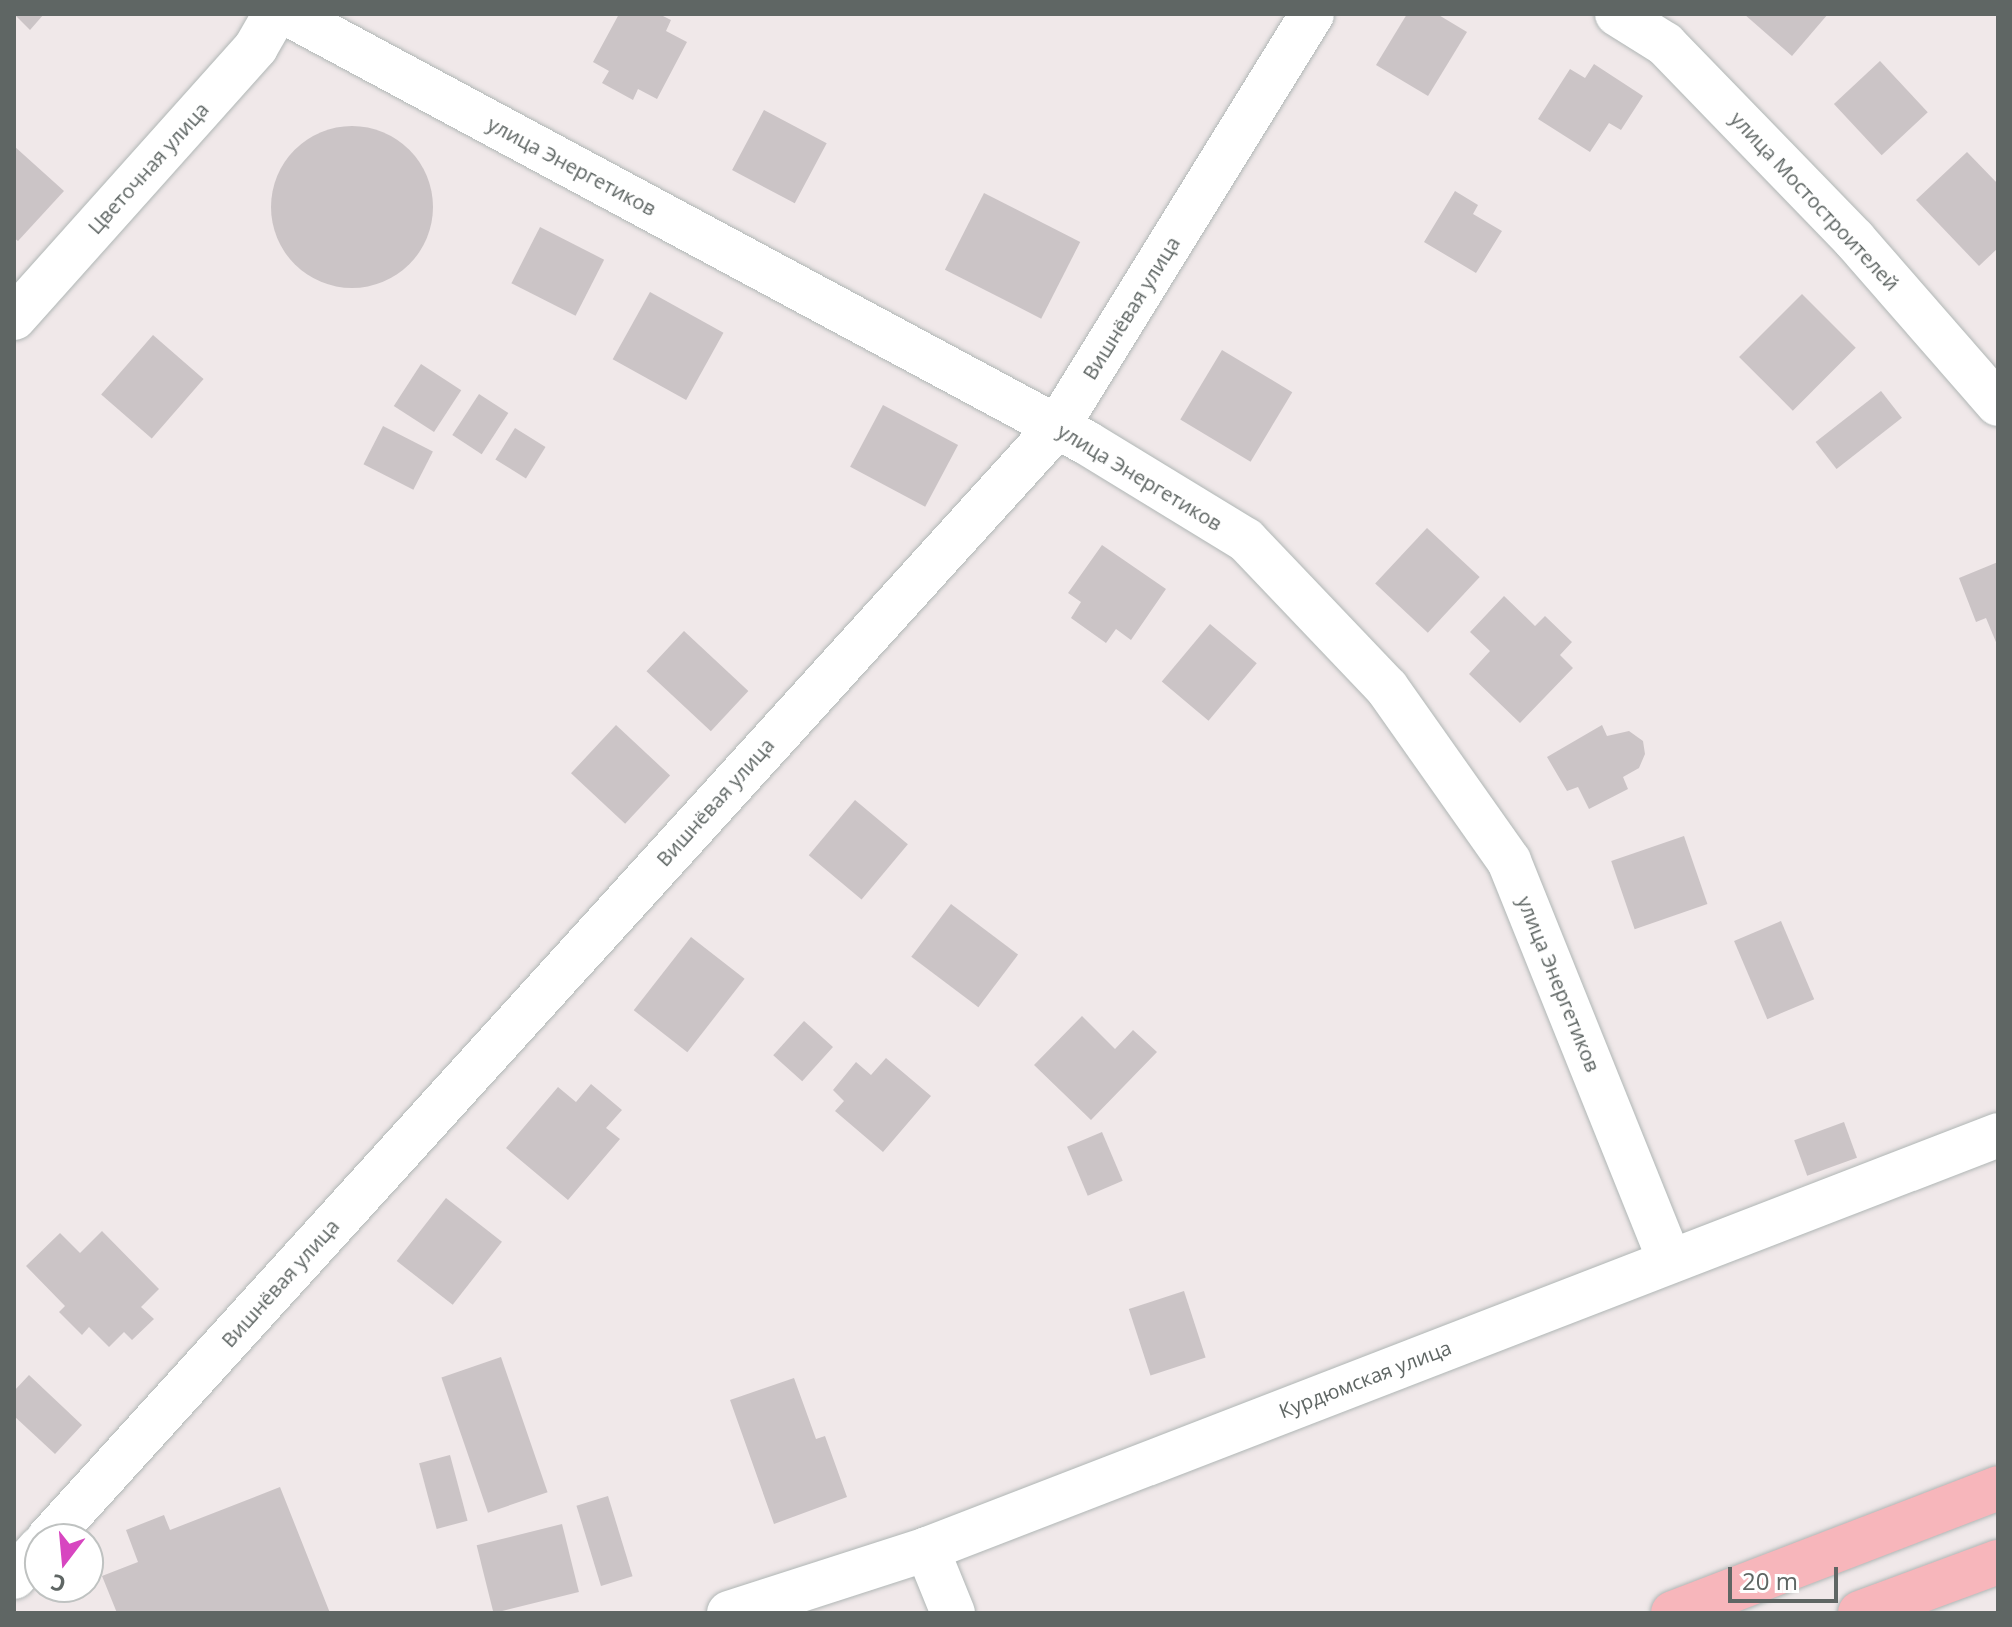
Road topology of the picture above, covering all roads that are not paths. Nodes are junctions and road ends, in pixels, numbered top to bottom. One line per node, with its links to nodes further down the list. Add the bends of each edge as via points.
1 (275, 14): 5 (street, Цветочная улица, via 256,47)
2 (288, 14): 7 (street, улица Энергетиков)
3 (1312, 14): 7 (street, Вишнёвая улица)
4 (1617, 14): 6 (street, улица Мостостроителей, via 1665,44 1688,67 1854,239)
5 (14, 318)
6 (1998, 404)
7 (1057, 427): 9 (street, улица Энергетиков, via 1246,540 1387,688 1509,861); 11 (street, Вишнёвая улица)
8 (1998, 1135): 9 (street, Курдюмская улица)
9 (1670, 1261): 12 (street, Курдюмская улица)
10 (1998, 1488): 16 (main road)
11 (63, 1523)
12 (927, 1549): 14 (street, Курдюмская улица); 15 (street)
13 (1998, 1562): 17 (main road)
14 (729, 1613)
15 (953, 1613)
16 (1673, 1613)
17 (1860, 1613)

